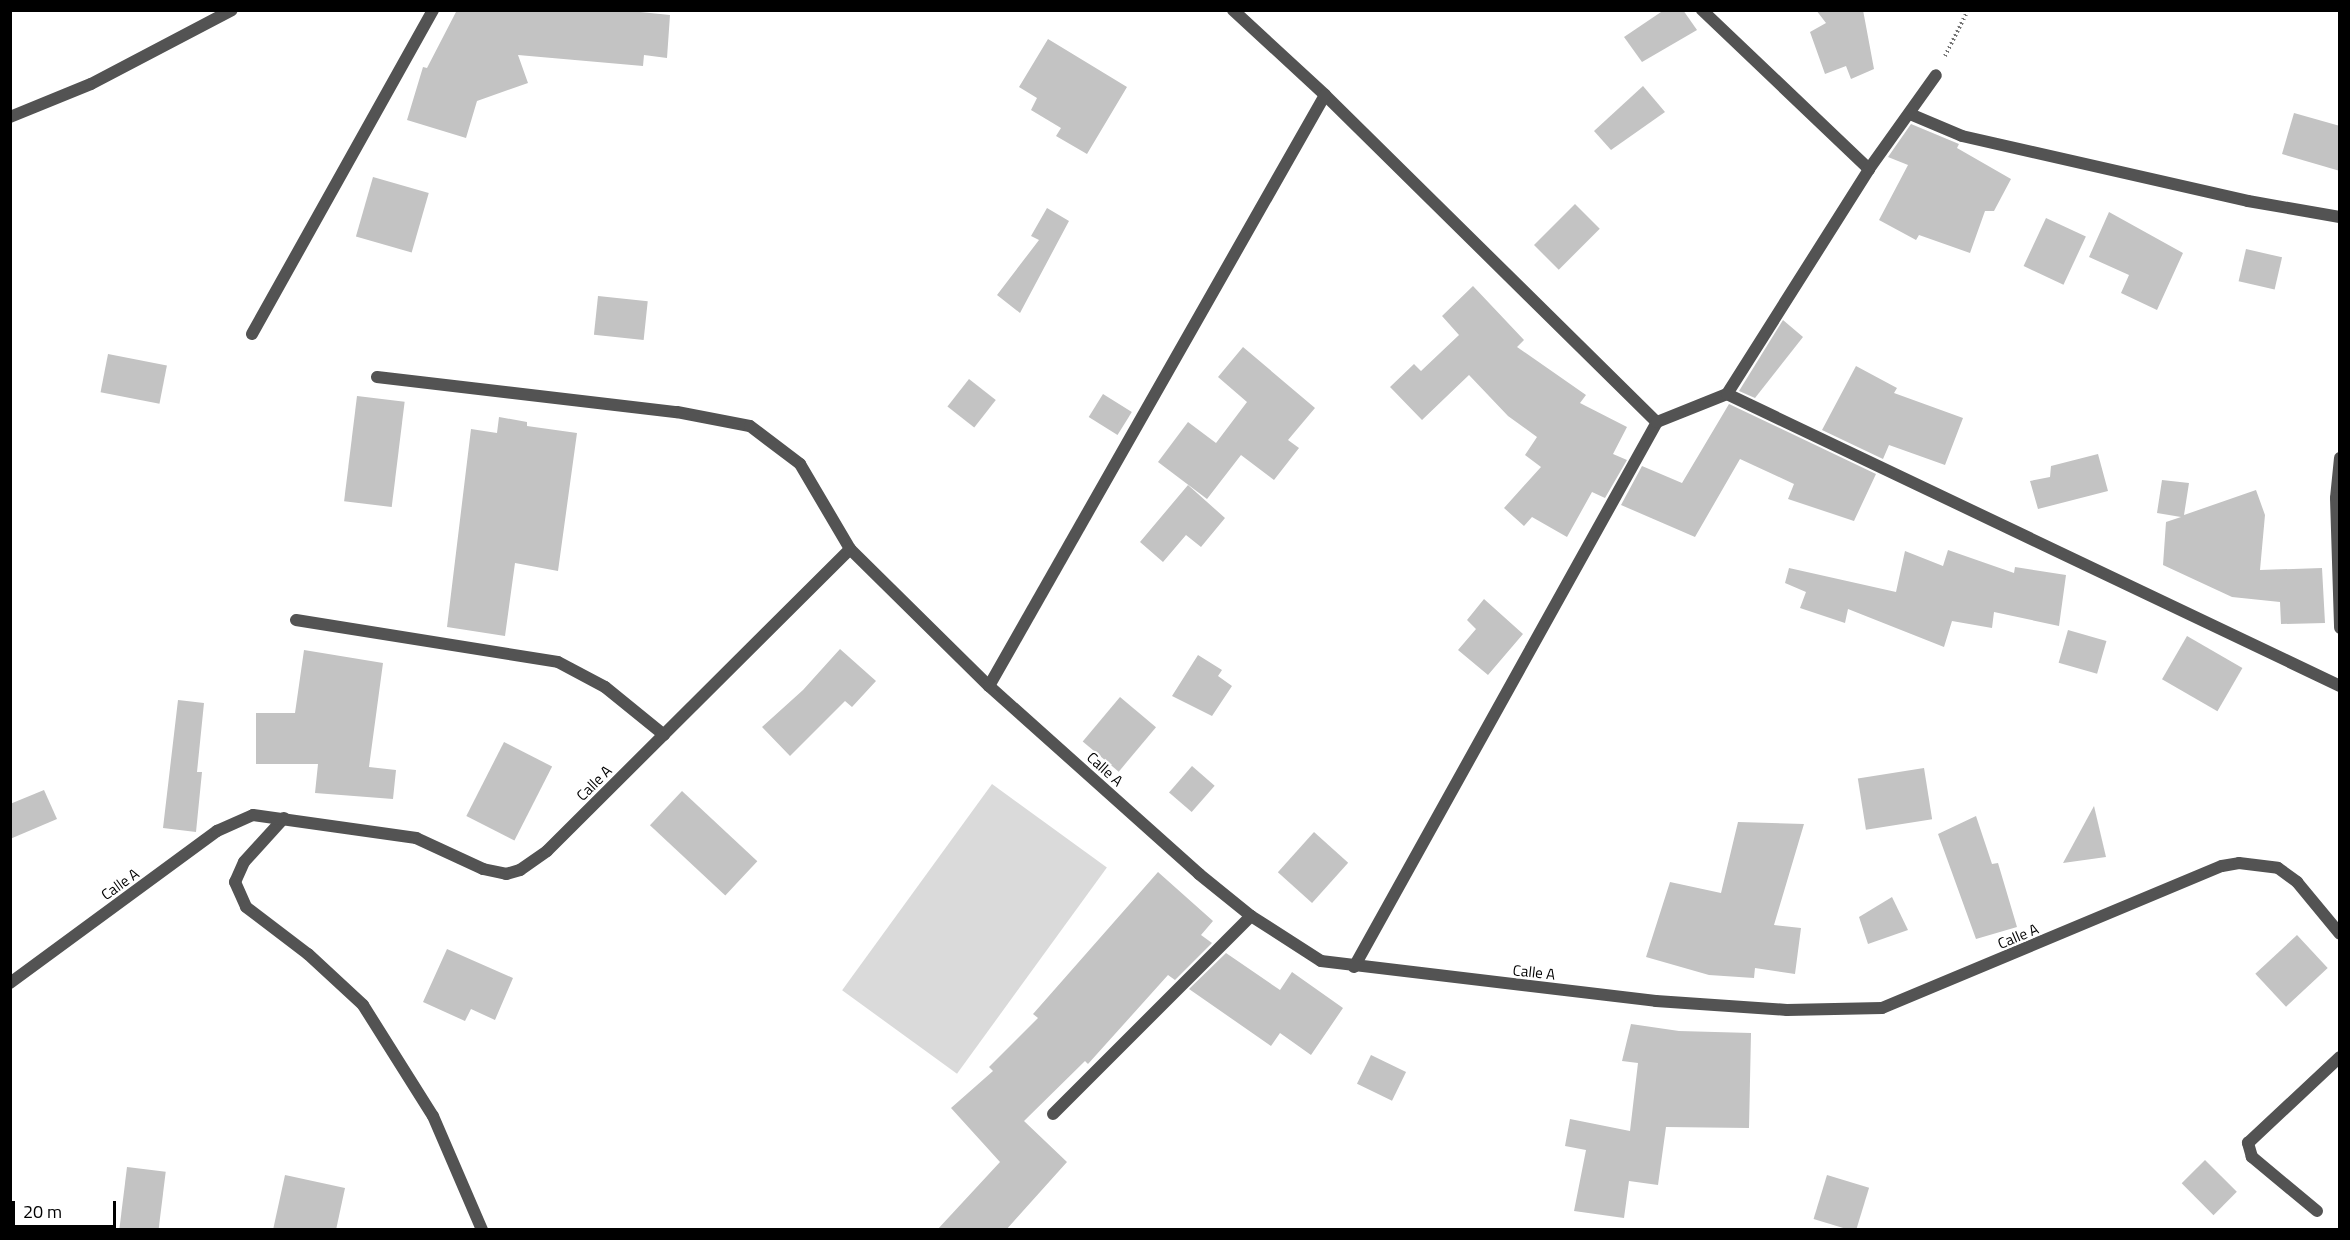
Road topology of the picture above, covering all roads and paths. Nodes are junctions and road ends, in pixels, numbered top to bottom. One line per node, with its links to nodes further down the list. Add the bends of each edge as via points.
1 (232, 10): 9 (street, via 91,84)
2 (433, 10): 12 (street)
3 (1233, 10): 7 (street)
4 (1702, 10): 10 (street)
5 (1968, 10): 6 (path)
6 (1936, 75): 8 (street)
7 (1324, 94): 15 (street); 20 (street)
8 (1910, 114): 10 (street); 11 (street, via 1962,136 2248,201)
9 (10, 117)
10 (1869, 169): 14 (street)
11 (2340, 217)
12 (252, 334)
13 (377, 376): 17 (street, via 677,412 750,426 800,464)
14 (1727, 394): 15 (street); 21 (street)
15 (1657, 422): 26 (street)
16 (2340, 458): 19 (street, via 2336,498)
17 (850, 549): 20 (street, Calle A); 22 (street, Calle A)
18 (296, 620): 22 (street, via 558,662 605,687)
19 (2340, 628)
20 (989, 686): 24 (street, Calle A)
21 (2340, 686)
22 (664, 735): 23 (street, Calle A, via 536,862 506,874 483,869 416,838)
23 (284, 818): 27 (street, Calle A, via 253,815 217,831); 31 (street, via 244,862 235,882 246,907 308,954 363,1005 433,1116)
24 (1251, 916): 26 (street, Calle A, via 1321,961); 29 (street)
25 (2340, 934): 26 (street, Calle A, via 2297,882 2278,868 2239,862 1882,1008 1787,1010 1656,1001)
26 (1354, 967)
27 (10, 983)
28 (2340, 1057): 30 (street, via 2248,1143 2252,1157)
29 (1053, 1114)
30 (2317, 1210)
31 (482, 1230)

